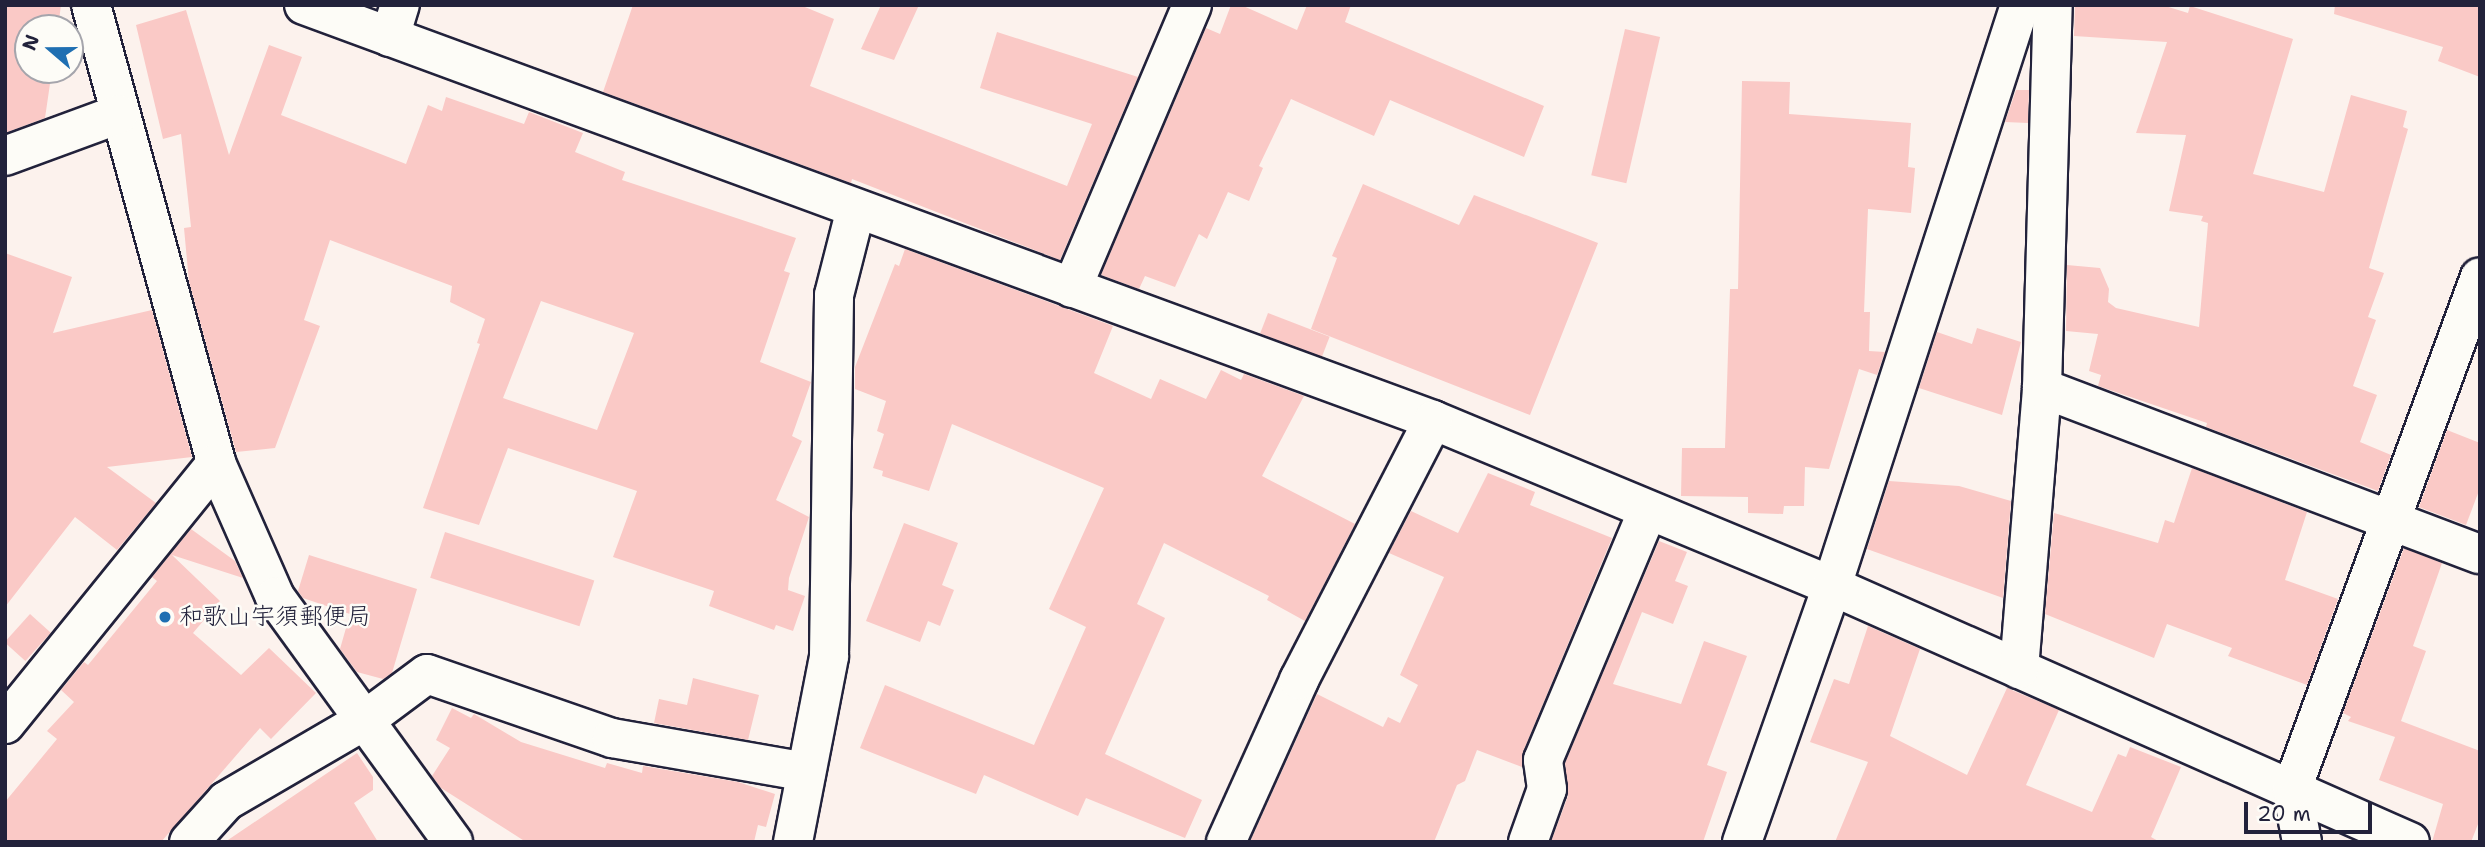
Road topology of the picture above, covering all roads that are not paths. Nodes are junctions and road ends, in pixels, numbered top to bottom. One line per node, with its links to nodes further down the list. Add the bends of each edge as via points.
1 (91, 5): 7 (street)
2 (304, 5): 6 (street)
3 (1192, 5): 11 (street)
4 (2020, 5): 18 (street)
5 (2053, 5): 12 (street)
6 (395, 21): 9 (street)
7 (119, 114): 8 (street); 14 (street)
8 (5, 156)
9 (856, 209): 11 (street); 22 (street, via 834,295 829,656)
10 (2480, 277): 16 (street)
11 (1072, 288): 13 (street)
12 (2042, 388): 16 (street); 19 (street)
13 (1433, 420): 15 (street); 27 (street, via 1299,680)
14 (216, 463): 20 (street, via 275,597); 21 (street)
15 (1648, 510): 18 (street); 28 (street, via 1543,760 1547,789)
16 (2390, 520): 17 (street); 23 (street)
17 (2480, 554)
18 (1832, 586): 19 (street); 29 (street)
19 (2019, 669): 23 (street)
20 (365, 720): 22 (street, via 427,674 612,738); 24 (street, via 226,802); 25 (street)
21 (5, 724)
22 (806, 772): 26 (street)
23 (2292, 789): 30 (street); 31 (street)
24 (189, 842)
25 (453, 842)
26 (793, 842)
27 (1226, 842)
28 (1528, 842)
29 (1742, 842)
30 (2302, 842)
31 (2410, 842)

